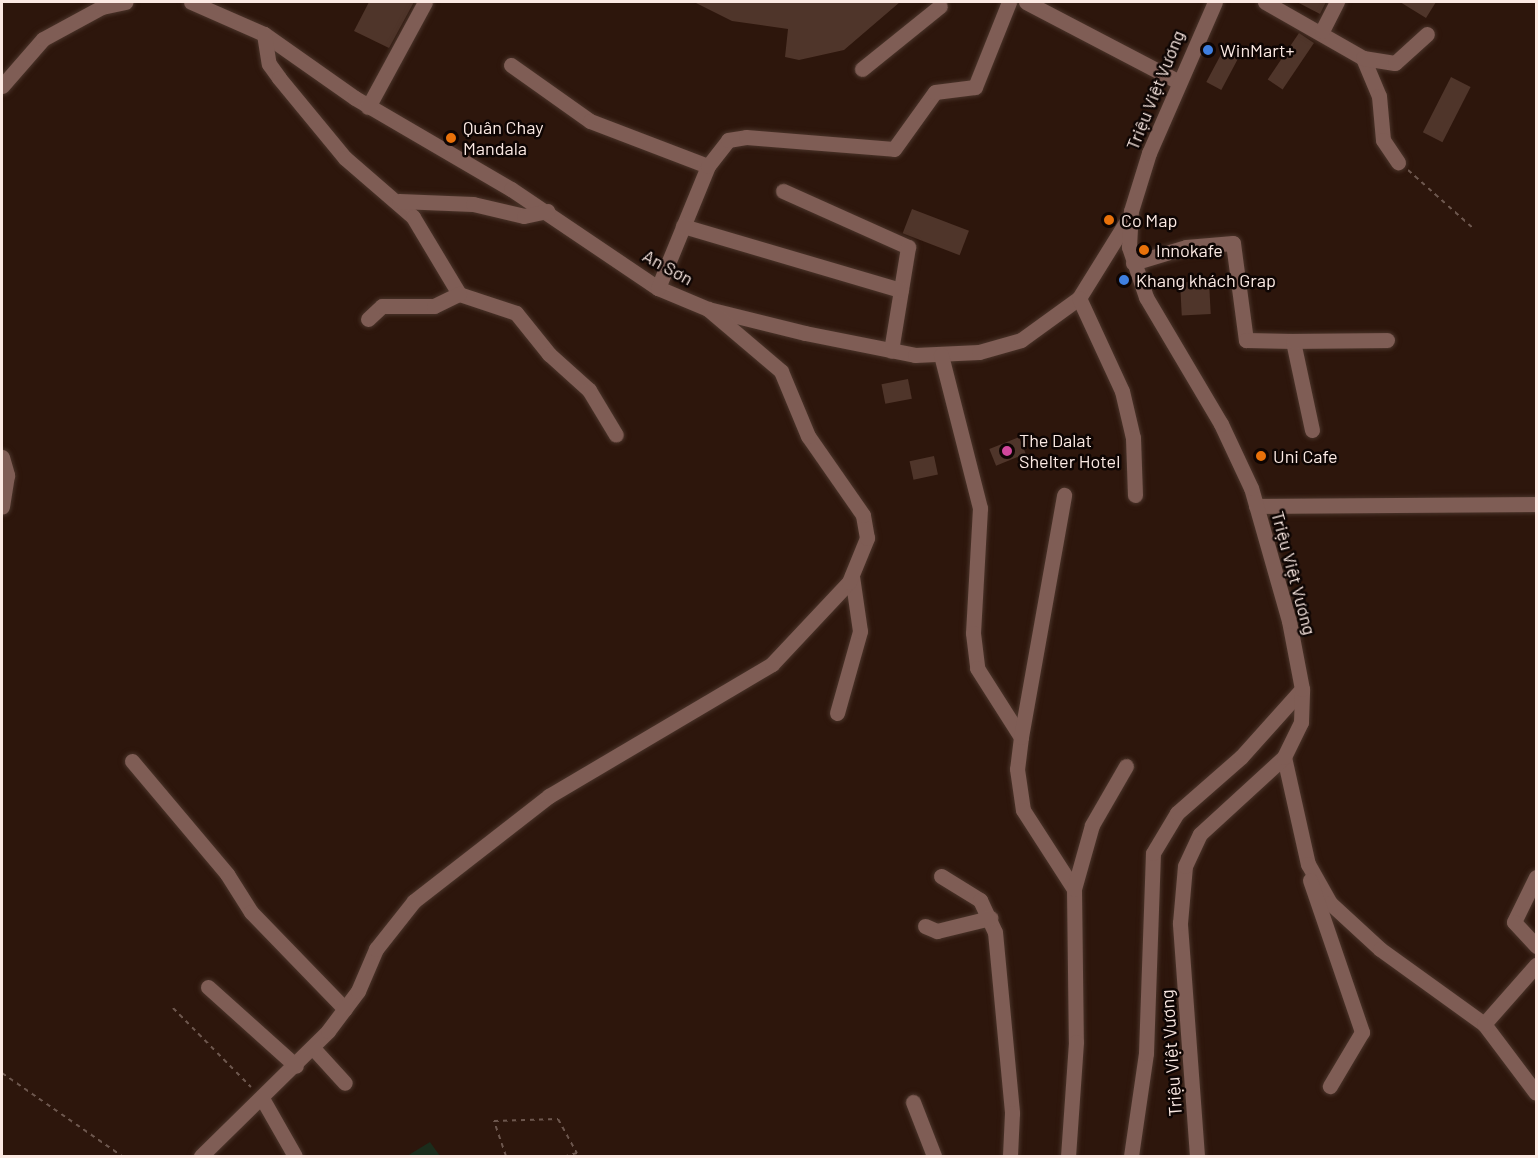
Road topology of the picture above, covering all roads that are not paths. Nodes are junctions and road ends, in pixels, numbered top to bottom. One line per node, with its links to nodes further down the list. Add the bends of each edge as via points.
1 (125, 2): 17 (street, via 102,7 43,39)
2 (191, 2): 11 (street, An Sơn)
3 (425, 2): 18 (street)
4 (1009, 2): 20 (street, via 975,87 935,92 894,149 746,137 728,140)
5 (1026, 2): 16 (street)
6 (1215, 2): 16 (street, Triệu Việt Vương)
7 (1264, 2): 10 (street)
8 (1337, 2): 10 (street)
9 (941, 3): 15 (street)
10 (1322, 31): 13 (street)
11 (264, 34): 18 (street, An Sơn); 22 (street, via 269,64 279,78 345,158)
12 (1427, 34): 13 (street, via 1395,63)
13 (1362, 58): 19 (street, via 1379,96 1383,140)
14 (511, 65): 20 (street, via 590,121)
15 (862, 69)
16 (1177, 81): 24 (street, Triệu Việt Vương)
17 (2, 86)
18 (368, 107): 23 (street, An Sơn)
19 (1398, 162)
20 (708, 166): 25 (street)
21 (783, 191): 28 (street, via 908,247)
22 (399, 201): 23 (street, via 473,204 524,216); 29 (street, via 427,234)
23 (547, 211): 27 (street, An Sơn)
24 (1131, 211): 26 (street, Triệu Việt Vương); 30 (street, An Sơn)
25 (683, 226): 27 (street); 28 (street)
26 (1133, 263): 34 (street, via 1186,247 1233,243 1246,340); 43 (street, Triệu Việt Vương, via 1146,297 1221,424)
27 (658, 288): 31 (street, An Sơn)
28 (901, 291): 35 (street)
29 (459, 294): 32 (street, via 434,306 382,306); 38 (street, via 516,313 549,354 589,390)
30 (1079, 298): 36 (street, An Sơn, via 1021,340); 41 (street, via 1122,391 1132,438)
31 (708, 309): 35 (street, An Sơn); 45 (street, via 781,371 808,436 854,499 867,530)
32 (368, 319)
33 (1387, 340): 34 (street)
34 (1293, 341): 37 (street)
35 (891, 351): 36 (street, An Sơn)
36 (941, 355): 48 (street, via 980,508 973,633 978,668)
37 (1312, 430)
38 (616, 435)
39 (2, 457): 44 (street, via 7,475)
40 (1064, 495): 48 (street)
41 (1135, 495)
42 (1536, 504): 43 (street)
43 (1256, 506): 46 (street, Triệu Việt Vương, via 1289,621)
44 (2, 507)
45 (852, 576): 47 (street, via 860,630); 61 (street, via 829,608 772,664 549,796 444,875 388,931)
46 (1302, 689): 49 (street, Triệu Việt Vương, via 1302,722); 76 (street, via 1241,757 1177,813 1153,853 1146,1053)
47 (837, 713)
48 (1021, 737): 55 (street, via 1017,769 1023,810)
49 (1284, 757): 52 (street); 77 (street, Triệu Việt Vương, via 1211,820 1185,867 1181,931)
50 (132, 761): 61 (street, via 227,874 251,912)
51 (1126, 766): 55 (street, via 1092,825)
52 (1308, 864): 62 (street, via 1346,922); 66 (street, via 1324,929 1362,1032)
53 (941, 876): 56 (street, via 973,893)
54 (1536, 877): 58 (street, via 1514,922)
55 (1074, 889): 75 (street, via 1076,1042)
56 (990, 918): 57 (street, via 937,932); 74 (street, via 1003,990)
57 (925, 926)
58 (1536, 946)
59 (1536, 965): 62 (street)
60 (208, 987): 64 (street)
61 (345, 1009): 63 (street)
62 (1484, 1024): 67 (street)
63 (313, 1048): 64 (street); 65 (street)
64 (296, 1066): 68 (street)
65 (345, 1083)
66 (1330, 1086)
67 (1536, 1093)
68 (263, 1100): 70 (street); 72 (street)
69 (913, 1102): 73 (street)
70 (217, 1151): 71 (street)
71 (201, 1156)
72 (295, 1156)
73 (934, 1156)
74 (1010, 1156)
75 (1068, 1156)
76 (1131, 1156)
77 (1197, 1156)

